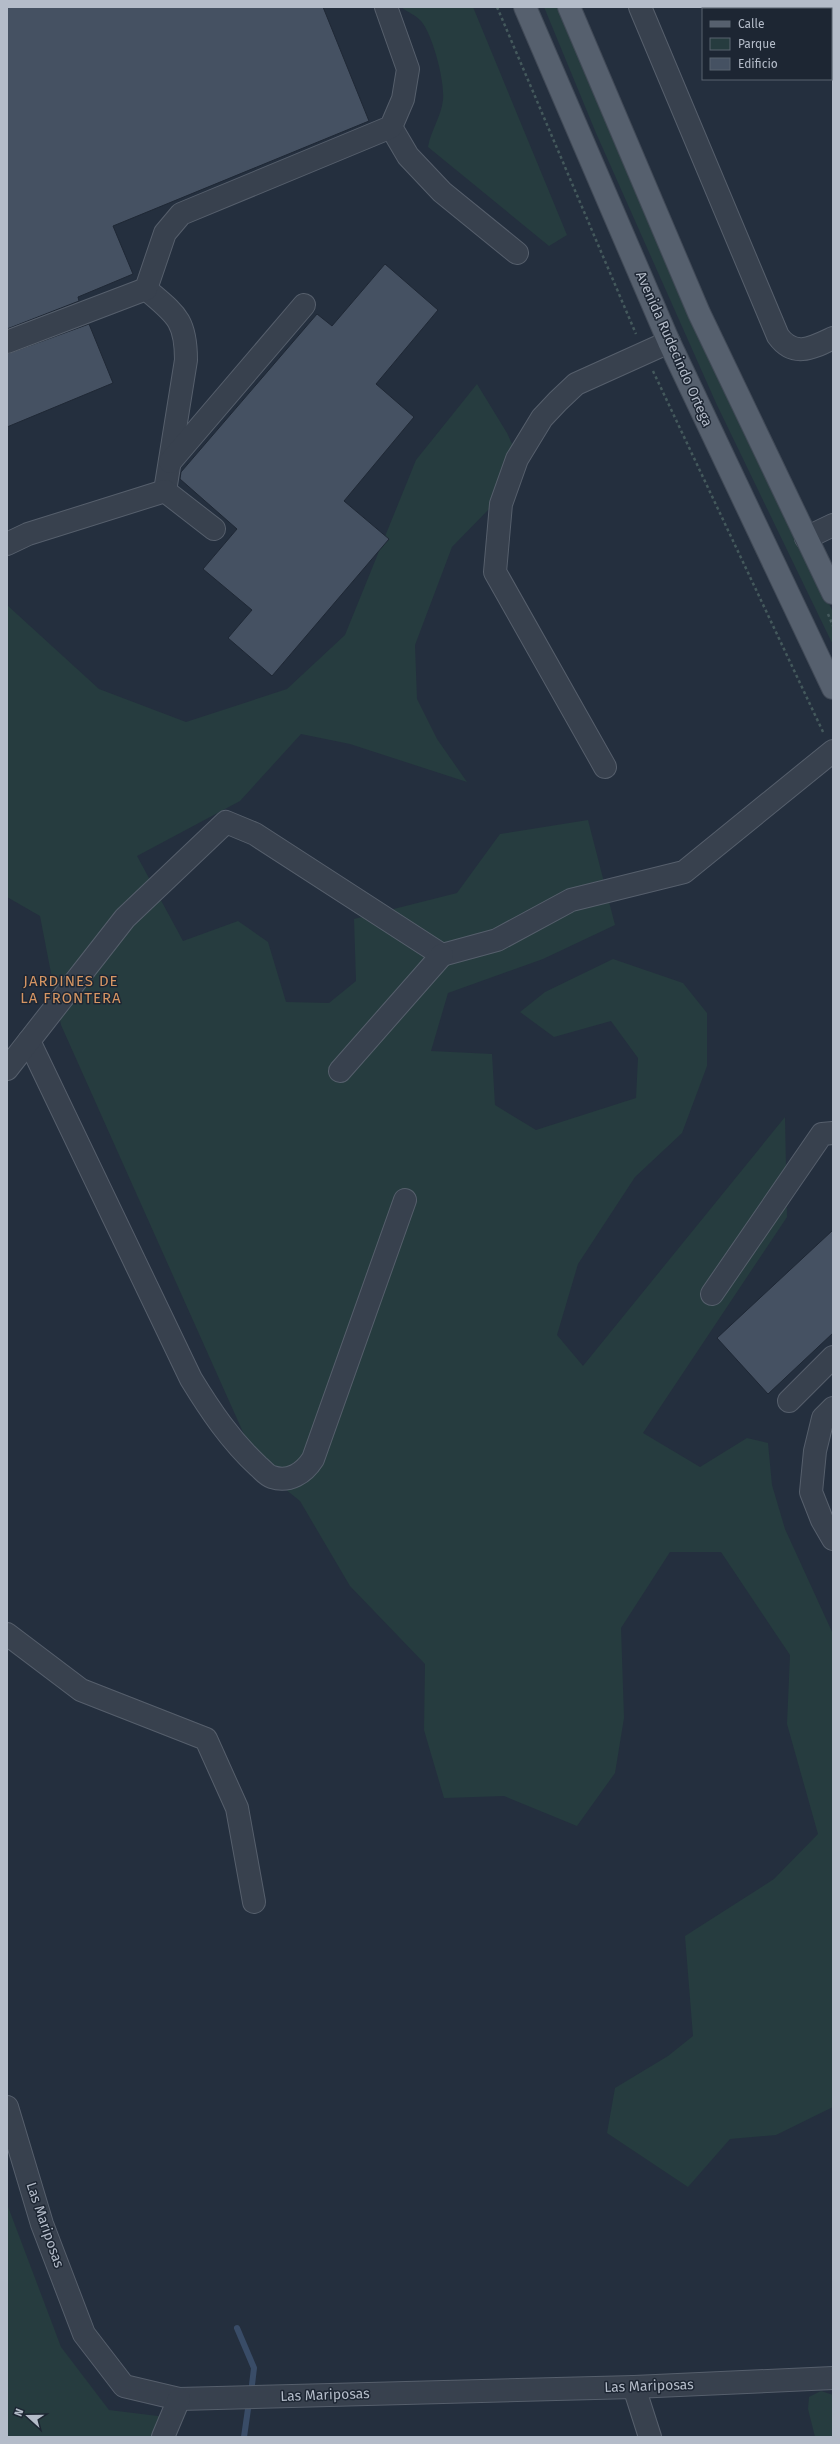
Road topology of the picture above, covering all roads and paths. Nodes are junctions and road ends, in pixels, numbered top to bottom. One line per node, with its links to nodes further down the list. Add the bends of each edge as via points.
1 (386, 7): 6 (street, via 408,69 403,99)
2 (496, 7): 13 (path)
3 (525, 7): 12 (main road, Avenida Rudecindo Ortega)
4 (569, 7): 18 (main road, via 699,312)
5 (640, 7): 10 (street, via 778,336 788,347 802,350)
6 (391, 127): 7 (street, via 408,156 442,192); 8 (street, via 181,214 165,233)
7 (516, 253)
8 (146, 289): 11 (street); 14 (street, via 177,315 186,341 186,360)
9 (304, 306): 14 (street)
10 (833, 338)
11 (7, 342)
12 (669, 342): 13 (street); 21 (main road, Avenida Rudecindo Ortega)
13 (645, 352): 22 (path); 23 (street, via 576,384 558,401 542,418 517,459 501,504 495,572)
14 (170, 462): 15 (street)
15 (165, 491): 17 (street); 19 (street, via 28,534)
16 (833, 526): 18 (street)
17 (214, 529)
18 (806, 538): 20 (main road)
19 (7, 544)
20 (830, 579)
21 (833, 688)
22 (833, 751): 24 (street, via 684,872 571,900 497,940)
23 (605, 767)
24 (442, 955): 25 (street, via 255,834 226,822 125,918); 27 (street)
25 (29, 1041): 26 (street); 29 (street, via 191,1378 226,1432 270,1477 293,1477 304,1471 313,1459)
26 (7, 1069)
27 (340, 1071)
28 (833, 1133): 30 (street, via 822,1134)
29 (405, 1200)
30 (712, 1294)
31 (833, 1357): 32 (street)
32 (789, 1401)
33 (833, 1408): 34 (street, via 823,1418 815,1450 812,1492 822,1520)
34 (833, 1539)
35 (7, 1634): 36 (street, via 81,1690 206,1739 237,1808)
36 (254, 1902)
37 (7, 2107): 40 (street, Las Mariposas, via 42,2224 84,2334 124,2386)
38 (833, 2378): 39 (street, Las Mariposas)
39 (634, 2387): 40 (street, Las Mariposas); 42 (street)
40 (179, 2399): 41 (street)
41 (163, 2437)
42 (650, 2437)

